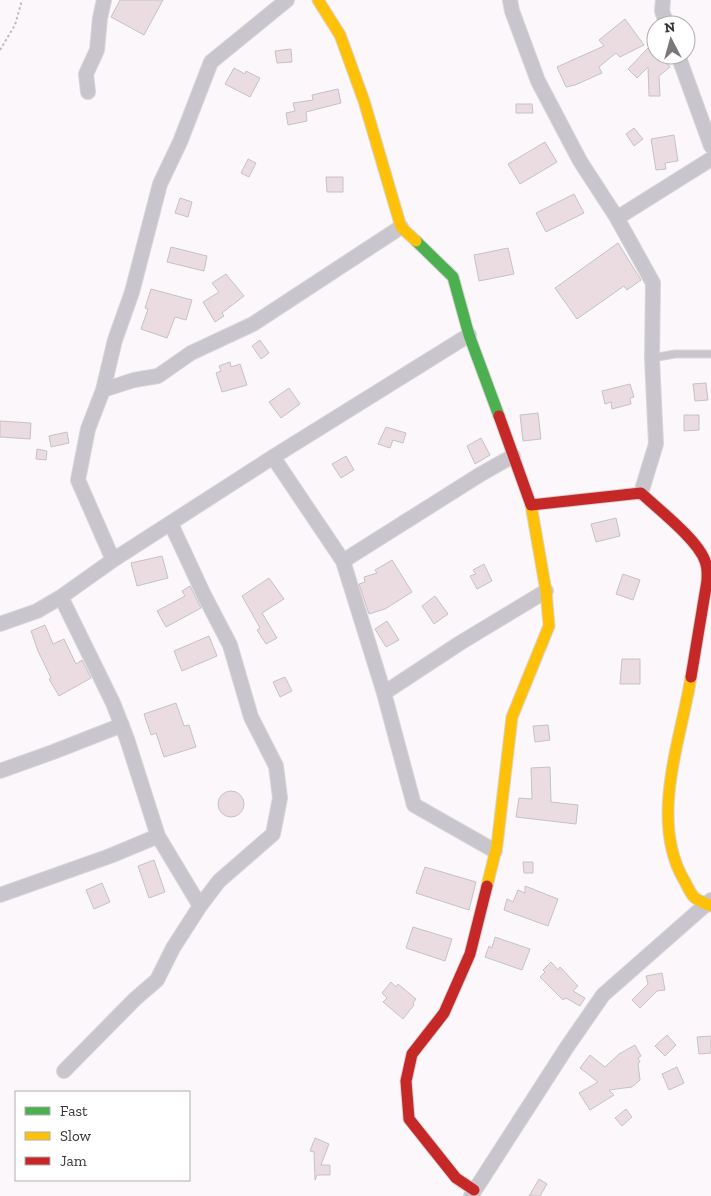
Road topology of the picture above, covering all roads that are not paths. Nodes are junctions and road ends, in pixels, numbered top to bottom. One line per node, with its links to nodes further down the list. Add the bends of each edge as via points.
1 (104, 0): 8 (street, via 97,50 86,74)
2 (287, 0): 16 (street, via 211,62 160,184)
3 (318, 0): 12 (street, via 340,35 364,101)
4 (510, 0): 11 (street, via 538,81 580,161)
5 (663, 0): 6 (street)
6 (663, 15)
7 (682, 65): 9 (street)
8 (88, 92)
9 (711, 146)
10 (711, 159): 11 (street)
11 (617, 218): 15 (street, via 653,283)
12 (401, 227): 13 (street, via 453,277); 16 (street, via 252,324 191,353 158,376)
13 (469, 334): 17 (street); 18 (street)
14 (711, 354): 15 (lane, via 674,354)
15 (652, 358): 19 (street, via 656,444)
16 (103, 390): 22 (street, via 88,429 78,480)
17 (513, 456): 20 (street); 23 (street)
18 (273, 457): 21 (street); 23 (street)
19 (642, 493): 20 (street); 33 (street, via 691,540 705,560 707,569 690,684 672,763 668,824 677,868 694,897)
20 (531, 505): 24 (street)
21 (171, 524): 22 (street); 34 (street, via 230,645 251,717 276,766 280,798 273,834 219,881)
22 (113, 560): 25 (street)
23 (342, 561): 27 (street)
24 (546, 591): 27 (street); 31 (street, via 549,626 512,717)
25 (61, 597): 26 (street, via 36,611); 28 (street)
26 (0, 624)
27 (384, 694): 31 (street, via 414,805)
28 (122, 724): 29 (street); 30 (street)
29 (0, 770)
30 (158, 836): 32 (street); 34 (street)
31 (496, 851): 36 (street, via 470,954 444,1013 412,1054 406,1080 409,1119)
32 (0, 895)
33 (710, 903): 36 (street, via 603,995)
34 (200, 906): 35 (street, via 157,980)
35 (64, 1071)
36 (472, 1193)

